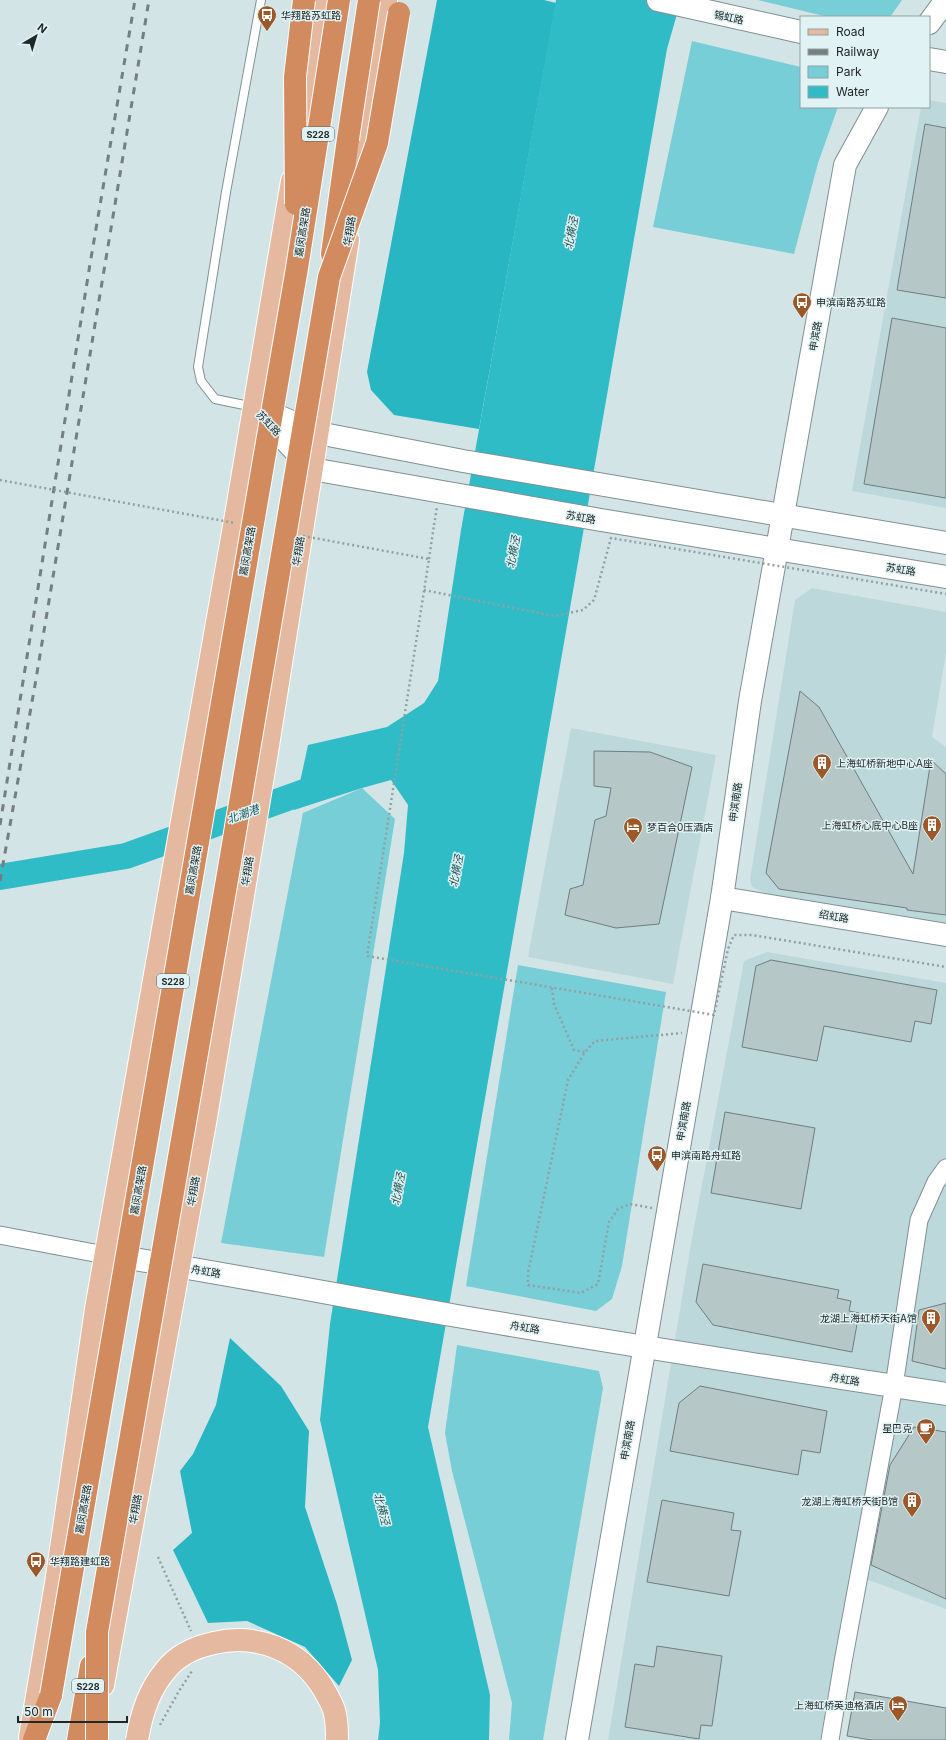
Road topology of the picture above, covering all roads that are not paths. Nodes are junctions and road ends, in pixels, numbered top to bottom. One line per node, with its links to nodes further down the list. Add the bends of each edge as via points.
1 (261, 0): 17 (lane, via 226,192 198,367 201,381 215,399)
2 (304, 0): 15 (highway, bridge, via 295,78)
3 (322, 0): 17 (main road)
4 (338, 0): 15 (highway, 嘉闵高架路 / S228, bridge)
5 (369, 0): 16 (highway, S228, bridge)
6 (386, 0): 18 (main road, 华翔路)
7 (402, 0): 16 (highway, bridge, via 377,143)
8 (658, 0): 11 (main road, 锡虹路)
9 (946, 0): 10 (main road)
10 (930, 22)
11 (800, 32)
12 (930, 59): 13 (main road)
13 (946, 62)
14 (876, 108): 20 (main road, 申滨路, via 845,165)
15 (297, 268): 34 (highway, 嘉闵高架路 / S228, bridge)
16 (329, 277): 33 (highway, S228, bridge)
17 (254, 406): 18 (main road, 苏虹路); 19 (main road, 苏虹路); 28 (main road)
18 (318, 433): 19 (main road, 华翔路); 20 (main road, 苏虹路, via 463,461)
19 (312, 469): 22 (main road, 苏虹路); 29 (main road, 华翔路, via 206,1123)
20 (784, 514): 21 (main road, 苏虹路); 22 (main road, 申滨路)
21 (946, 543)
22 (777, 549): 23 (main road, 苏虹路); 24 (main road, 申滨南路, via 750,701)
23 (946, 577)
24 (722, 898): 25 (main road, 绍虹路); 30 (main road, 申滨南路)
25 (946, 935)
26 (946, 1168): 31 (street, via 936,1182 919,1220)
27 (0, 1235): 28 (street)
28 (105, 1255): 29 (main road, 舟虹路); 35 (main road, via 56,1583)
29 (180, 1266): 30 (main road, 舟虹路); 39 (main road, 华翔路)
30 (644, 1347): 31 (main road, 舟虹路); 42 (main road, 申滨南路)
31 (894, 1386): 32 (main road, 舟虹路); 43 (street)
32 (946, 1394)
33 (97, 1632): 38 (highway, S228, bridge); 39 (highway, bridge)
34 (51, 1695): 36 (highway); 37 (highway, 嘉闵高架路 / S228)
35 (29, 1740)
36 (34, 1740)
37 (43, 1740)
38 (78, 1740)
39 (95, 1740)
40 (137, 1740): 41 (main road, bridge, via 142,1714 154,1685 174,1661 204,1645 241,1640 276,1647 303,1664 316,1678 334,1710)
41 (337, 1740)
42 (577, 1740)
43 (830, 1740)

